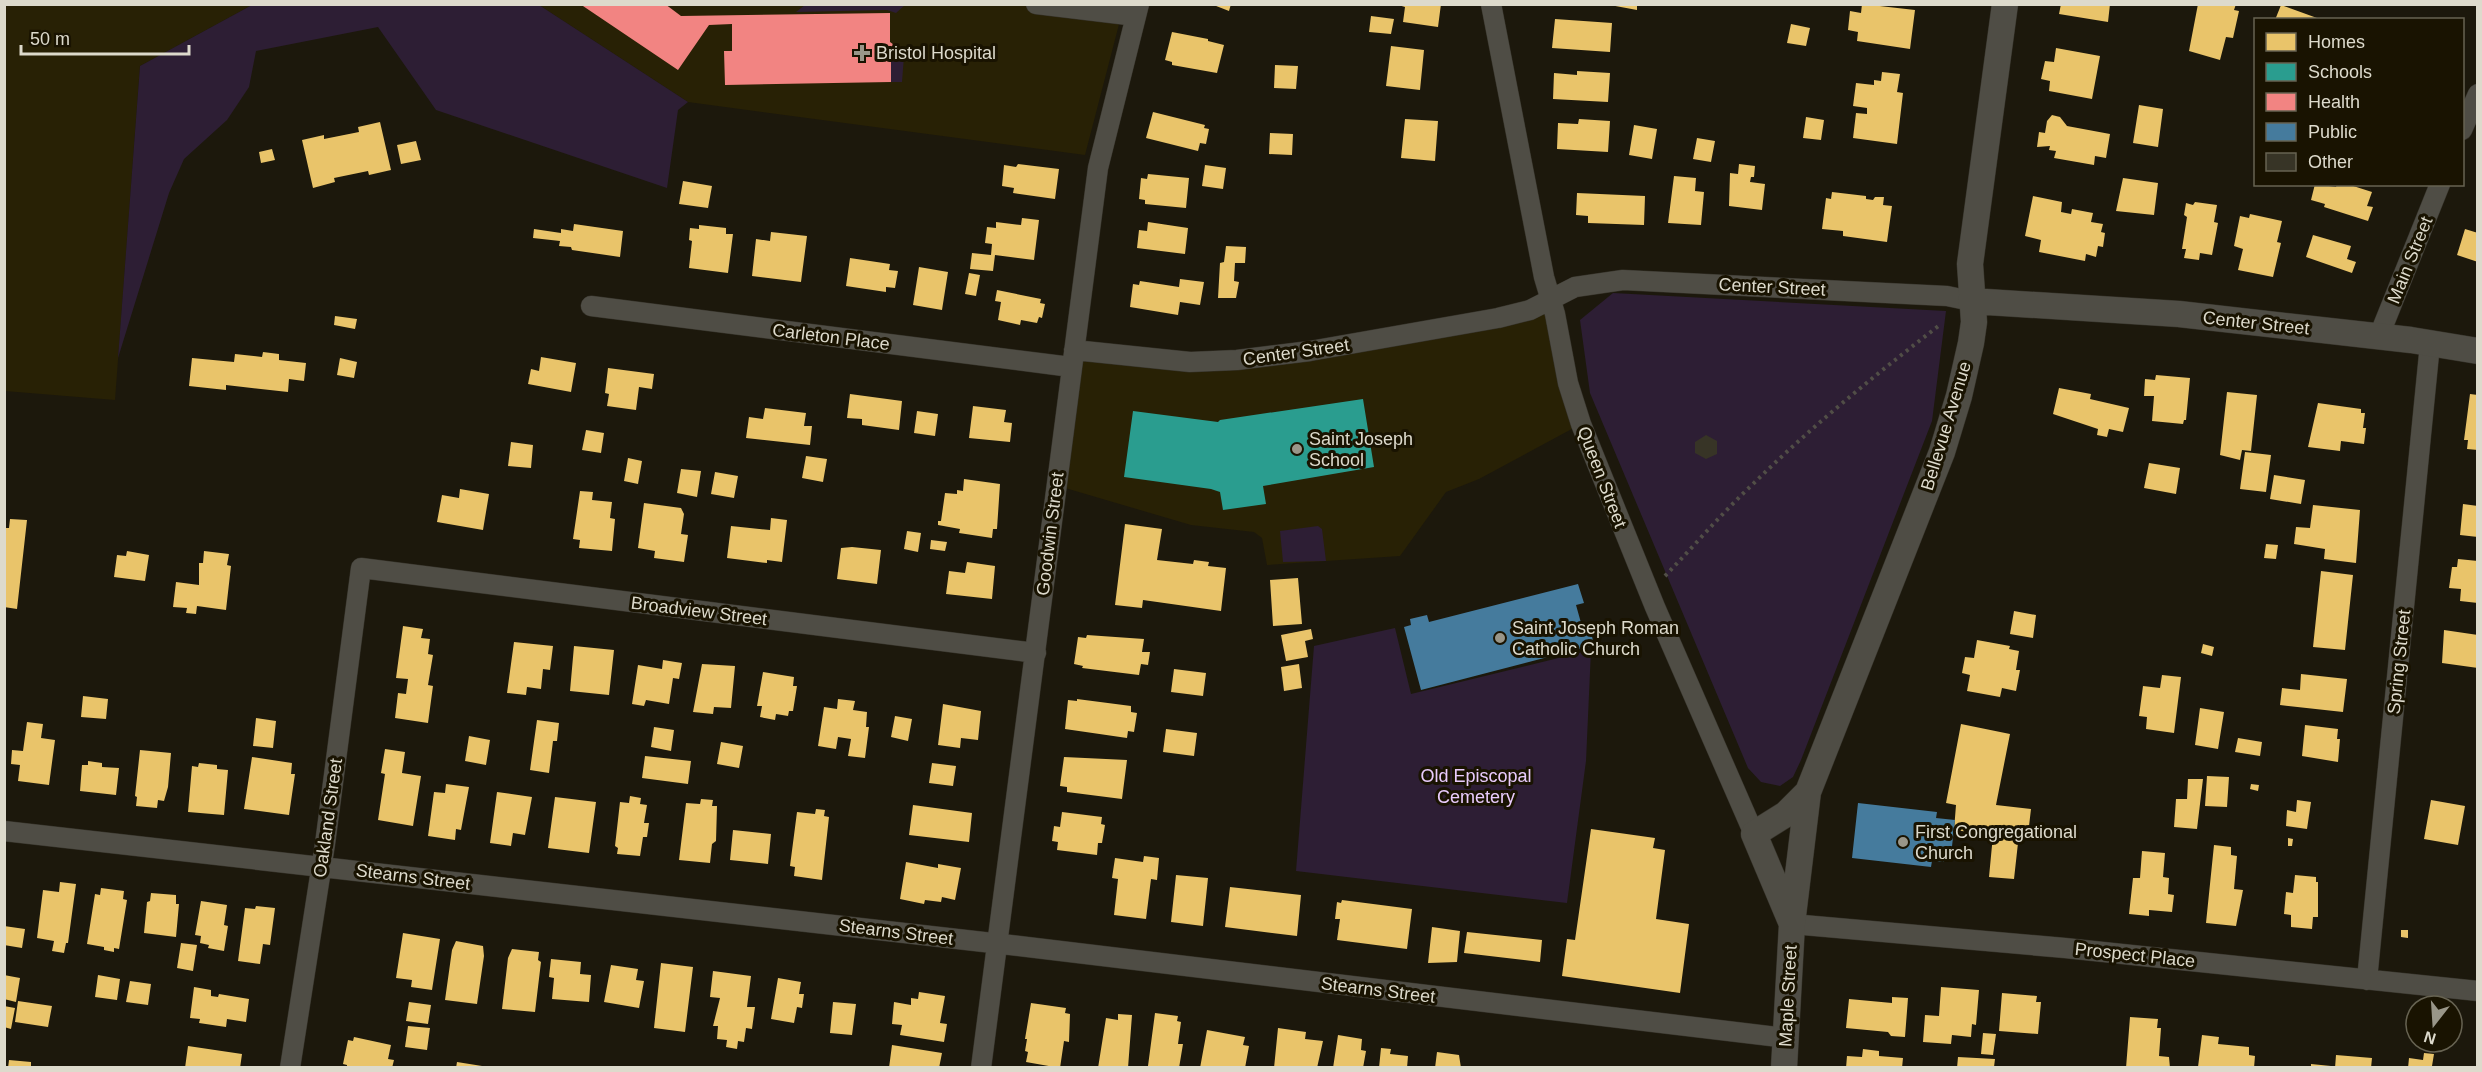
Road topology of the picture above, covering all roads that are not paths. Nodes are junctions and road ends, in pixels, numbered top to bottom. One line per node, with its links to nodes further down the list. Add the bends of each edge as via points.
1 (1036, 4): 4 (street)
2 (1491, 4): 8 (street, Queen Street)
3 (2005, 4): 9 (street, Bellevue Avenue, via 1970,264)
4 (1137, 10): 14 (street, Goodwin Street, via 1098,168)
5 (2478, 94): 6 (street)
6 (2464, 128)
7 (2439, 186): 11 (street, Main Street)
8 (1551, 299): 9 (street, Center Street, via 1583,284 1644,280 1947,296); 14 (street, Center Street, via 1530,310 1480,321 1245,360); 19 (street, Queen Street, via 1574,404 1649,593)
9 (1971, 301): 11 (street, Center Street, via 2179,314); 17 (street, Bellevue Avenue, via 1971,343 1942,452)
10 (591, 306): 14 (street, Carleton Place)
11 (2379, 336): 12 (street, Center Street)
12 (2430, 344): 13 (street, Center Street); 23 (street, Spring Street)
13 (2478, 351)
14 (1072, 359): 16 (street, Goodwin Street)
15 (361, 568): 16 (street, Broadview Street); 20 (street, Oakland Street)
16 (1036, 654): 22 (street, Goodwin Street)
17 (1808, 792): 19 (street, Bellevue Avenue, via 1786,814); 21 (street, Bellevue Avenue)
18 (4, 831): 20 (street, Stearns Street)
19 (1754, 834): 21 (street, Queen Street)
20 (321, 866): 22 (street, Stearns Street); 26 (street, Oakland Street)
21 (1792, 924): 23 (street, Prospect Place); 25 (street, Maple Street)
22 (997, 944): 25 (street, Stearns Street); 27 (street, Goodwin Street)
23 (2367, 980): 24 (street, Prospect Place)
24 (2478, 991)
25 (1786, 1038): 28 (street, Maple Street)
26 (290, 1068)
27 (981, 1068)
28 (1784, 1068)

